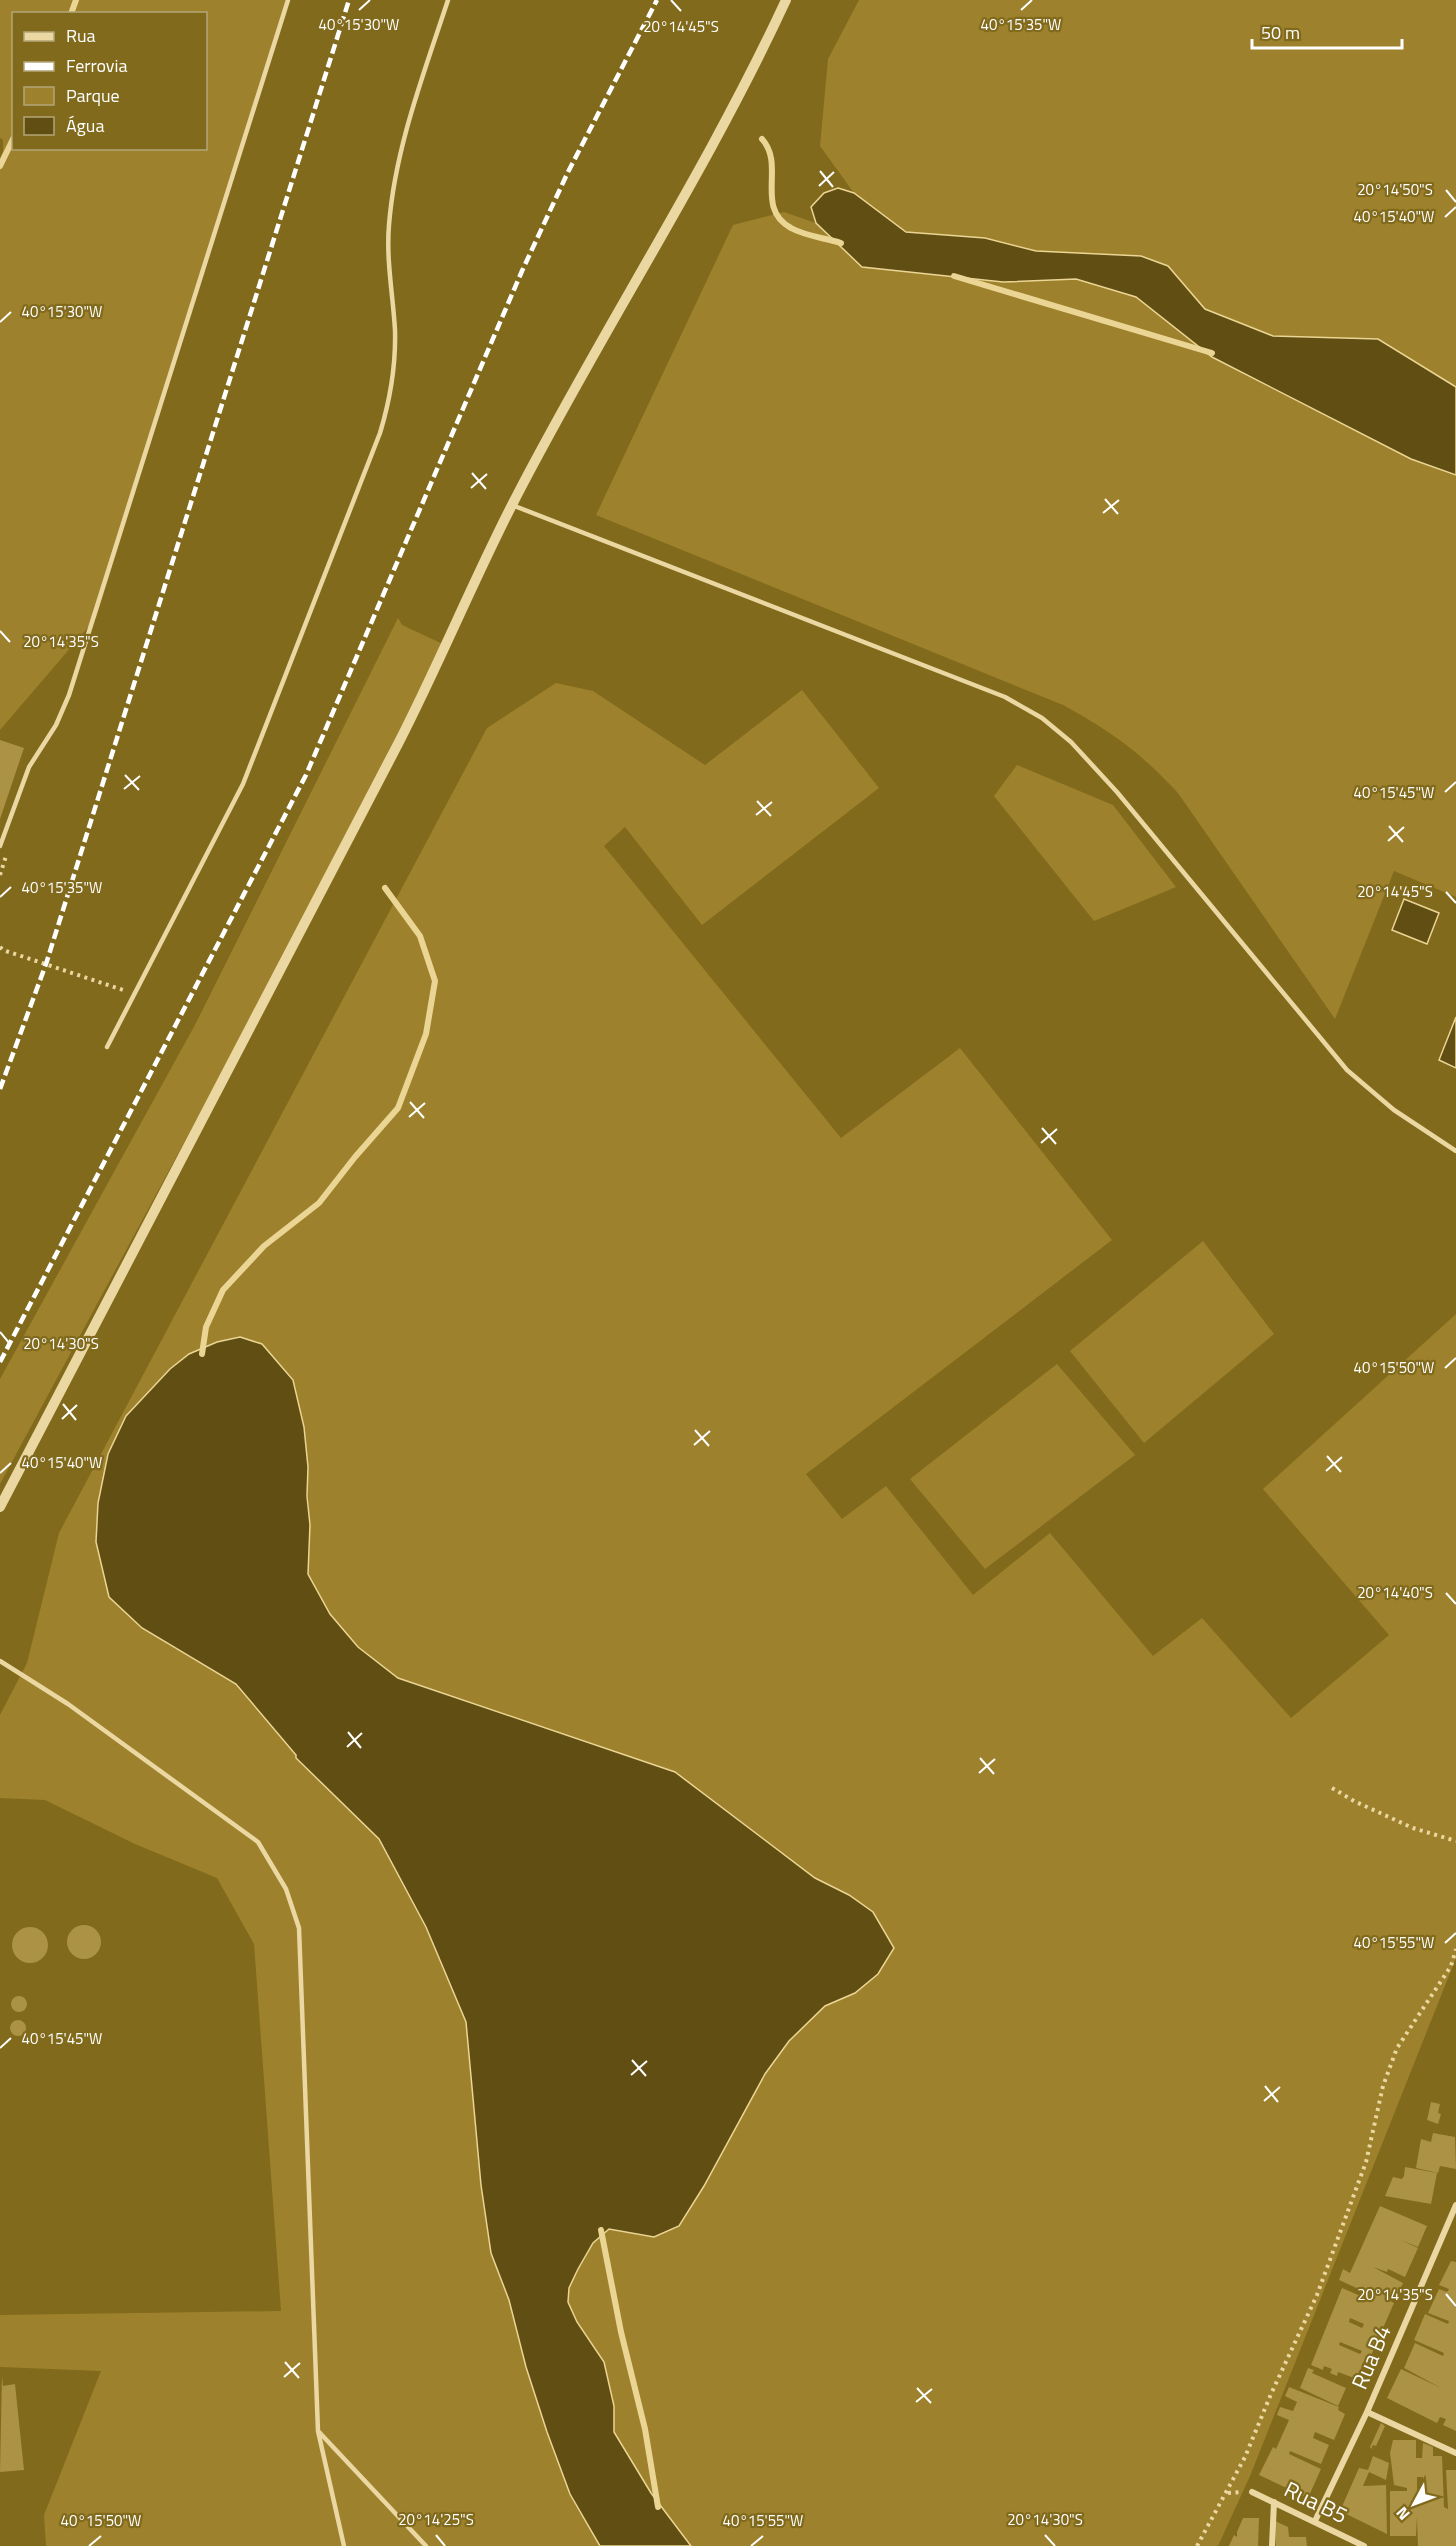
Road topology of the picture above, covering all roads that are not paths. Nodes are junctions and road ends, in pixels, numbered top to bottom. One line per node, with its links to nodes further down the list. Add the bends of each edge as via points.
1 (288, 0): 5 (lane, via 69,695 29,767)
2 (448, 0): 6 (lane, via 411,113 392,200 388,256 395,345 391,389 380,433 243,784)
3 (786, 0): 4 (street, via 717,138 594,352)
4 (512, 505): 7 (lane, via 1005,697 1042,718 1071,742 1117,792 1347,1070 1394,1110); 8 (street, via 402,737)
5 (0, 846)
6 (107, 1047)
7 (1456, 1151)
8 (0, 1507)
9 (0, 1661): 12 (lane, via 68,1704 258,1842 286,1889 299,1928)
10 (1456, 2205): 11 (street, Rua B4)
11 (1367, 2412): 13 (street); 16 (street, Rua B4)
12 (318, 2431): 17 (lane); 18 (lane)
13 (1456, 2453)
14 (1252, 2492): 15 (street, Rua B5)
15 (1274, 2502): 16 (street, Rua B5); 19 (street)
16 (1315, 2522): 20 (street, Rua B5)
17 (344, 2546)
18 (426, 2546)
19 (1272, 2546)
20 (1364, 2546)

